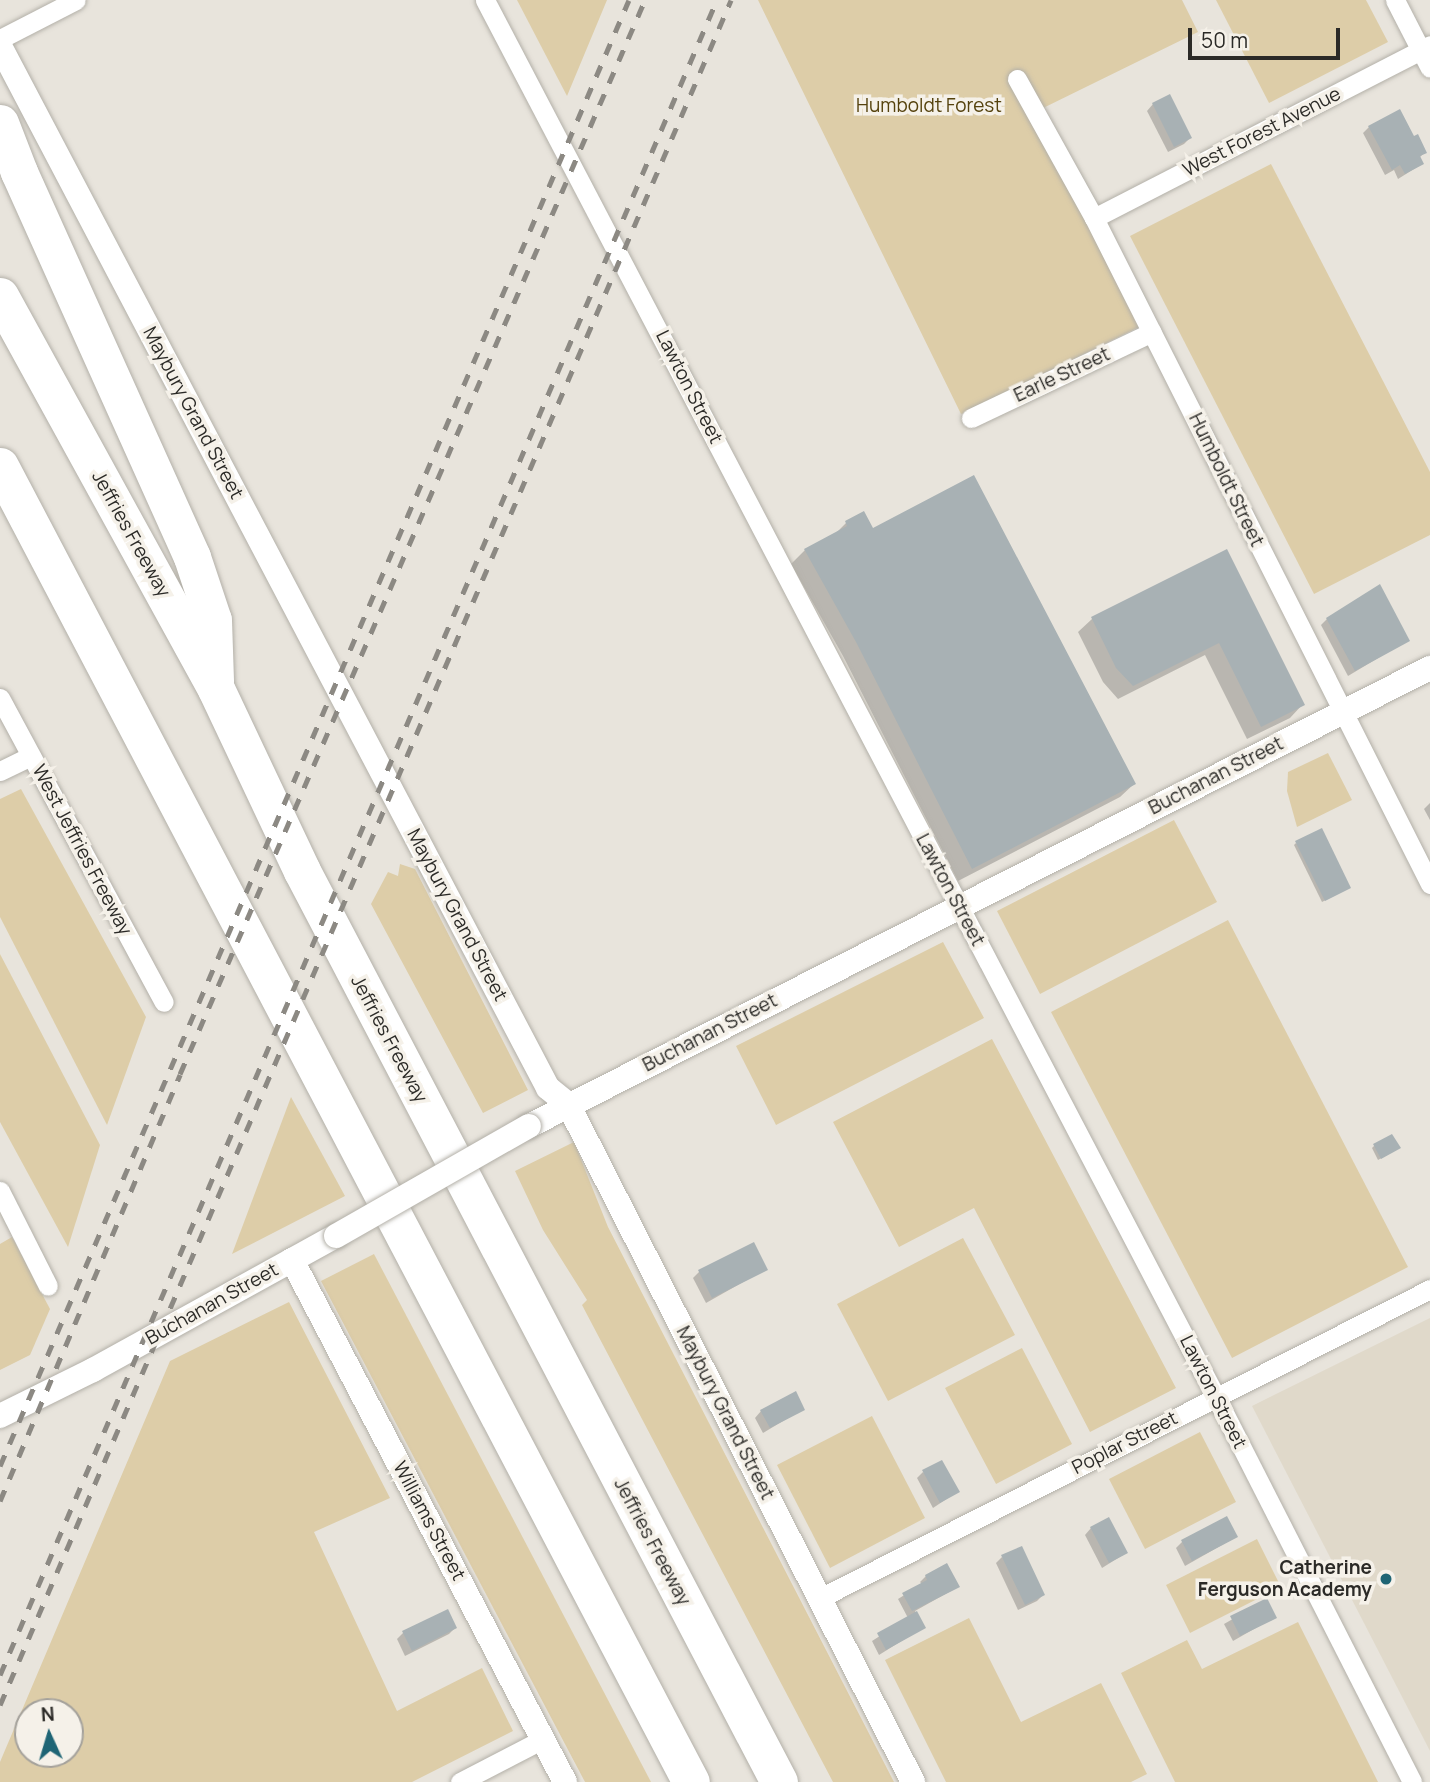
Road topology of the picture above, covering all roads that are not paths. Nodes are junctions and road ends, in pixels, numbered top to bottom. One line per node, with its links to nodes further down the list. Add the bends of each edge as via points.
1 (76, 0): 4 (street)
2 (485, 0): 23 (street, Lawton Street)
3 (1395, 0): 6 (street)
4 (0, 39)
5 (0, 46): 25 (street, Maybury Grand Street, via 538,1069 548,1087)
6 (1427, 55): 9 (street, West Forest Avenue)
7 (1017, 79): 9 (street, Humboldt Street)
8 (0, 123): 17 (highway, via 192,557 213,620)
9 (1094, 218): 11 (street, Humboldt Street)
10 (0, 296): 17 (highway, Jeffries Freeway)
11 (1152, 332): 12 (street, Earle Street); 19 (street, Humboldt Street)
12 (971, 418)
13 (0, 466): 15 (highway)
14 (0, 500): 15 (highway)
15 (57, 575): 33 (highway)
16 (1430, 668): 19 (street, Buchanan Street)
17 (216, 689): 39 (highway, Jeffries Freeway, via 302,871)
18 (0, 698): 20 (street, West Jeffries Freeway)
19 (1341, 713): 22 (street, Humboldt Street); 23 (street, Buchanan Street)
20 (31, 756): 21 (street); 24 (street, West Jeffries Freeway)
21 (0, 771)
22 (1430, 884)
23 (960, 909): 25 (street, Buchanan Street); 30 (street, Lawton Street)
24 (164, 1002)
25 (568, 1104): 27 (street, Buchanan Street, bridge); 32 (street, Maybury Grand Street)
26 (0, 1191): 28 (street)
27 (292, 1260): 31 (street, Buchanan Street); 34 (street, Williams Street)
28 (48, 1286)
29 (1430, 1289): 30 (street, Poplar Street)
30 (1216, 1397): 32 (street, Poplar Street); 41 (street, Lawton Street)
31 (0, 1416)
32 (820, 1598): 40 (street, Maybury Grand Street)
33 (618, 1644): 37 (highway); 38 (highway)
34 (542, 1739): 35 (street); 36 (street, Williams Street)
35 (460, 1782)
36 (565, 1782)
37 (678, 1782)
38 (691, 1782)
39 (779, 1782)
40 (914, 1782)
41 (1412, 1782)

